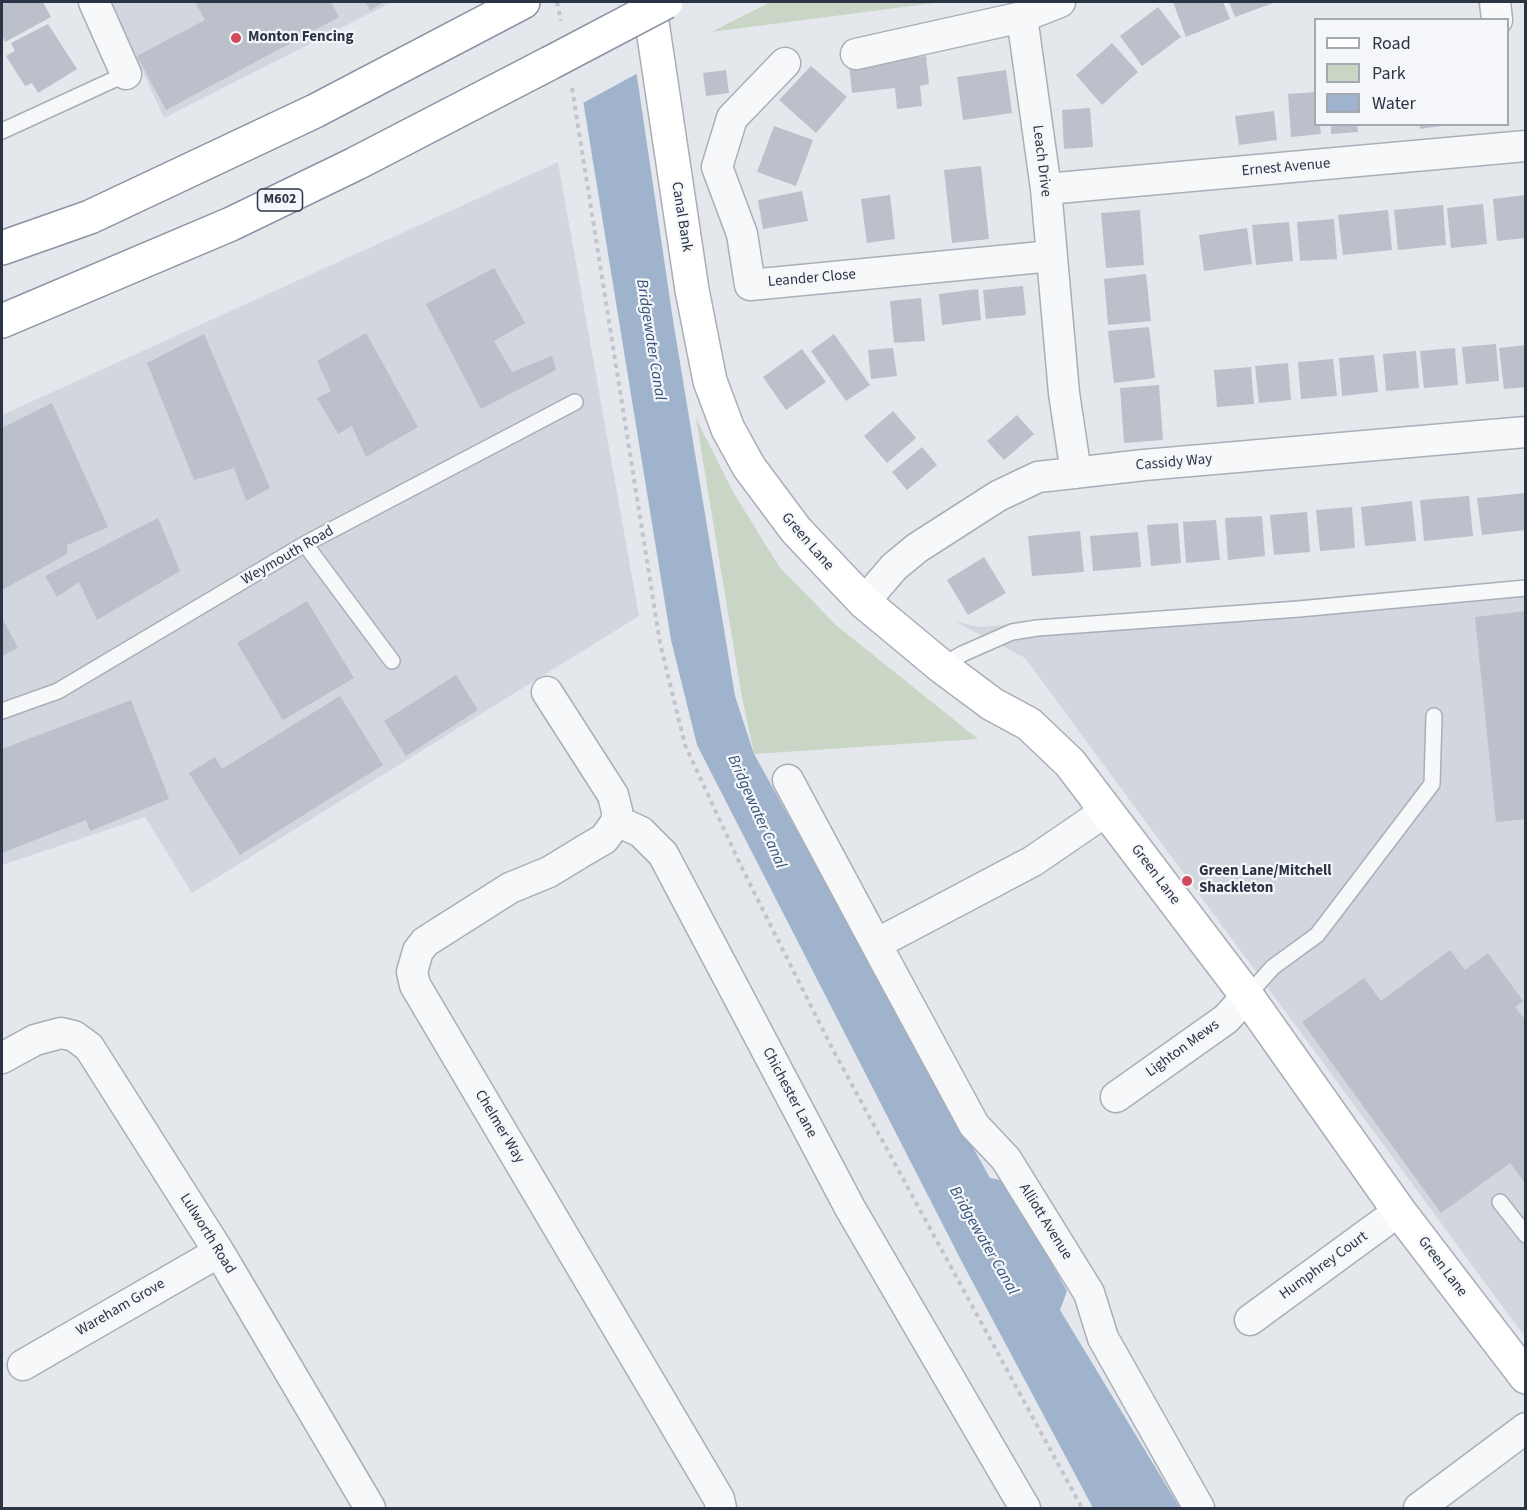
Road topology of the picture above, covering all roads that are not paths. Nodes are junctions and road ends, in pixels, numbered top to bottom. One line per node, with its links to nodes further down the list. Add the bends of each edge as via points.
1 (94, 2): 11 (street)
2 (523, 2): 15 (main road, via 315,111 90,217)
3 (649, 2): 19 (main road, Canal Bank, via 694,300 710,381)
4 (666, 2): 17 (main road, M602, bridge, via 231,224)
5 (1060, 2): 7 (street)
6 (1496, 2): 8 (street)
7 (1022, 17): 9 (street); 14 (street, Leach Drive)
8 (1497, 18)
9 (856, 54)
10 (785, 63): 16 (street, Leander Close, via 732,118 717,167 742,234 750,285)
11 (126, 74): 12 (lane)
12 (2, 131)
13 (1514, 139): 14 (street, Ernest Avenue)
14 (1046, 189): 16 (street, Leach Drive)
15 (2, 248)
16 (1052, 256): 21 (street, Leach Drive, via 1064,393)
17 (2, 321)
18 (575, 402): 22 (lane, Weymouth Road)
19 (728, 429): 24 (main road, Green Lane, via 777,507)
20 (1526, 432): 21 (street, Cassidy Way)
21 (1076, 473): 24 (street, Cassidy Way, via 1024,482 953,523 904,558)
22 (305, 544): 25 (lane); 28 (lane, Weymouth Road, via 58,692)
23 (1526, 588): 26 (lane, via 1037,628 1012,632)
24 (864, 602): 26 (main road, Green Lane)
25 (392, 660)
26 (941, 666): 31 (main road, Green Lane, via 1050,741)
27 (547, 692): 32 (street, via 613,795)
28 (2, 711)
29 (1434, 716): 34 (lane, via 1432,784 1317,935 1273,967)
30 (788, 780): 33 (street, Alliott Avenue)
31 (1106, 811): 33 (street, via 1033,861); 34 (main road, Green Lane)
32 (617, 821): 46 (street, Chelmer Way, via 603,838 585,850 549,872 510,888 425,942 412,972 416,985 719,1499); 47 (street, Chichester Lane, via 641,832 663,854 850,1208)
33 (876, 944): 48 (street, Alliott Avenue, via 974,1125 1006,1159 1089,1293 1103,1338)
34 (1247, 996): 36 (street, Lighton Mews, via 1226,1019); 38 (main road, Green Lane)
35 (2, 1058): 40 (street, Lulworth Road, via 47,1034 61,1033 82,1041)
36 (1116, 1097)
37 (1500, 1202): 39 (lane)
38 (1399, 1211): 41 (street, Humphrey Court); 43 (main road, Green Lane)
39 (1526, 1235)
40 (219, 1252): 42 (street, Wareham Grove); 45 (street, Lulworth Road)
41 (1250, 1320)
42 (23, 1365)
43 (1526, 1377)
44 (1526, 1428): 49 (street)
45 (370, 1509)
46 (721, 1509)
47 (1024, 1509)
48 (1200, 1509)
49 (1419, 1509)

